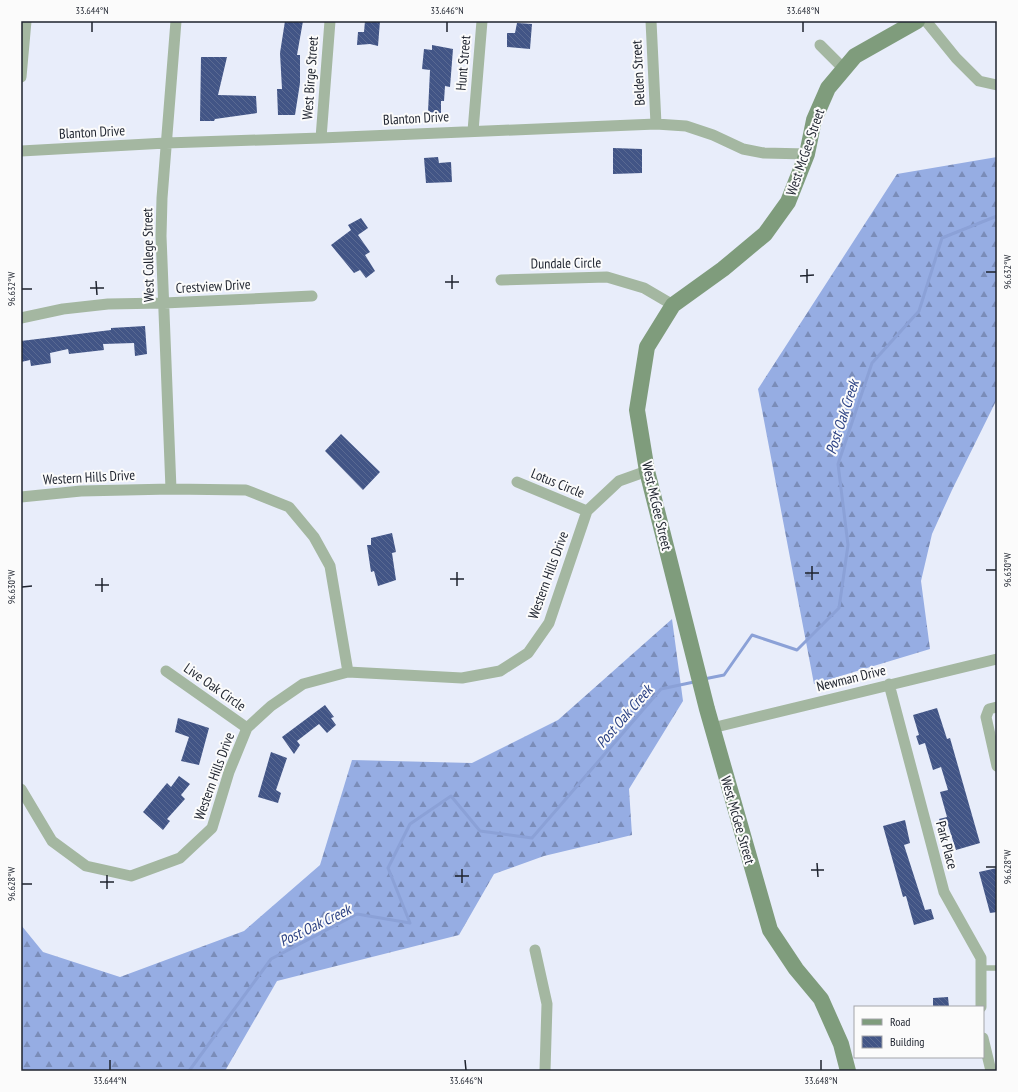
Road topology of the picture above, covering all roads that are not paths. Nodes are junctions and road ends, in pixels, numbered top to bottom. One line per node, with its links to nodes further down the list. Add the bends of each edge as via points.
1 (26, 21): 10 (street)
2 (176, 21): 15 (street, West College Street)
3 (330, 21): 14 (street, West Birge Street)
4 (482, 21): 13 (street, Hunt Street)
5 (651, 21): 12 (street, Belden Street)
6 (917, 21): 9 (street, West McGee Street, via 855,56)
7 (926, 21): 11 (street, via 979,82)
8 (820, 45): 9 (street)
9 (844, 69): 17 (street, West McGee Street, via 825,94 814,120)
10 (21, 77)
11 (997, 85)
12 (656, 124): 13 (street, Blanton Drive); 17 (street, Blanton Drive, via 686,126 713,135 743,150)
13 (473, 131): 14 (street, Blanton Drive)
14 (321, 138): 15 (street, Blanton Drive)
15 (166, 143): 16 (street, Blanton Drive); 20 (street, West College Street, via 162,228)
16 (21, 151)
17 (807, 154): 21 (street, West McGee Street, via 788,202 765,234 723,269)
18 (501, 280): 21 (street, Dundale Circle, via 607,277 644,288)
19 (312, 296): 20 (street, Crestview Drive)
20 (164, 303): 22 (street, Crestview Drive, via 108,304 63,309); 25 (street, West College Street)
21 (673, 304): 23 (street, West McGee Street, via 647,347 637,410)
22 (21, 318)
23 (647, 471): 27 (street, Western Hills Drive, via 619,481); 34 (street, West McGee Street)
24 (517, 482): 27 (street, Lotus Circle)
25 (171, 489): 26 (street, Western Hills Drive, via 81,491); 30 (street, Western Hills Drive, via 246,490 289,507 314,537 330,566)
26 (21, 497)
27 (587, 511): 30 (street, Western Hills Drive, via 549,623 528,653 500,671 462,678)
28 (997, 659): 31 (street, Newman Drive)
29 (166, 671): 33 (street, Live Oak Circle)
30 (348, 672): 33 (street, Western Hills Drive, via 303,684 271,706)
31 (889, 684): 34 (street, Newman Drive); 38 (street, Park Place, via 944,892 981,958)
32 (997, 707): 35 (street, via 989,709 986,717)
33 (248, 728): 36 (street, Western Hills Drive, via 229,772 212,828 180,858 131,876 86,866 52,841)
34 (712, 728): 43 (street, West McGee Street, via 770,930 796,969 821,999 841,1044)
35 (997, 766)
36 (21, 789)
37 (535, 950): 42 (street, via 547,1004)
38 (981, 968): 39 (lane); 40 (street, Park Place)
39 (997, 968)
40 (981, 1006)
41 (984, 1042): 44 (street)
42 (545, 1071)
43 (848, 1071)
44 (991, 1071)

